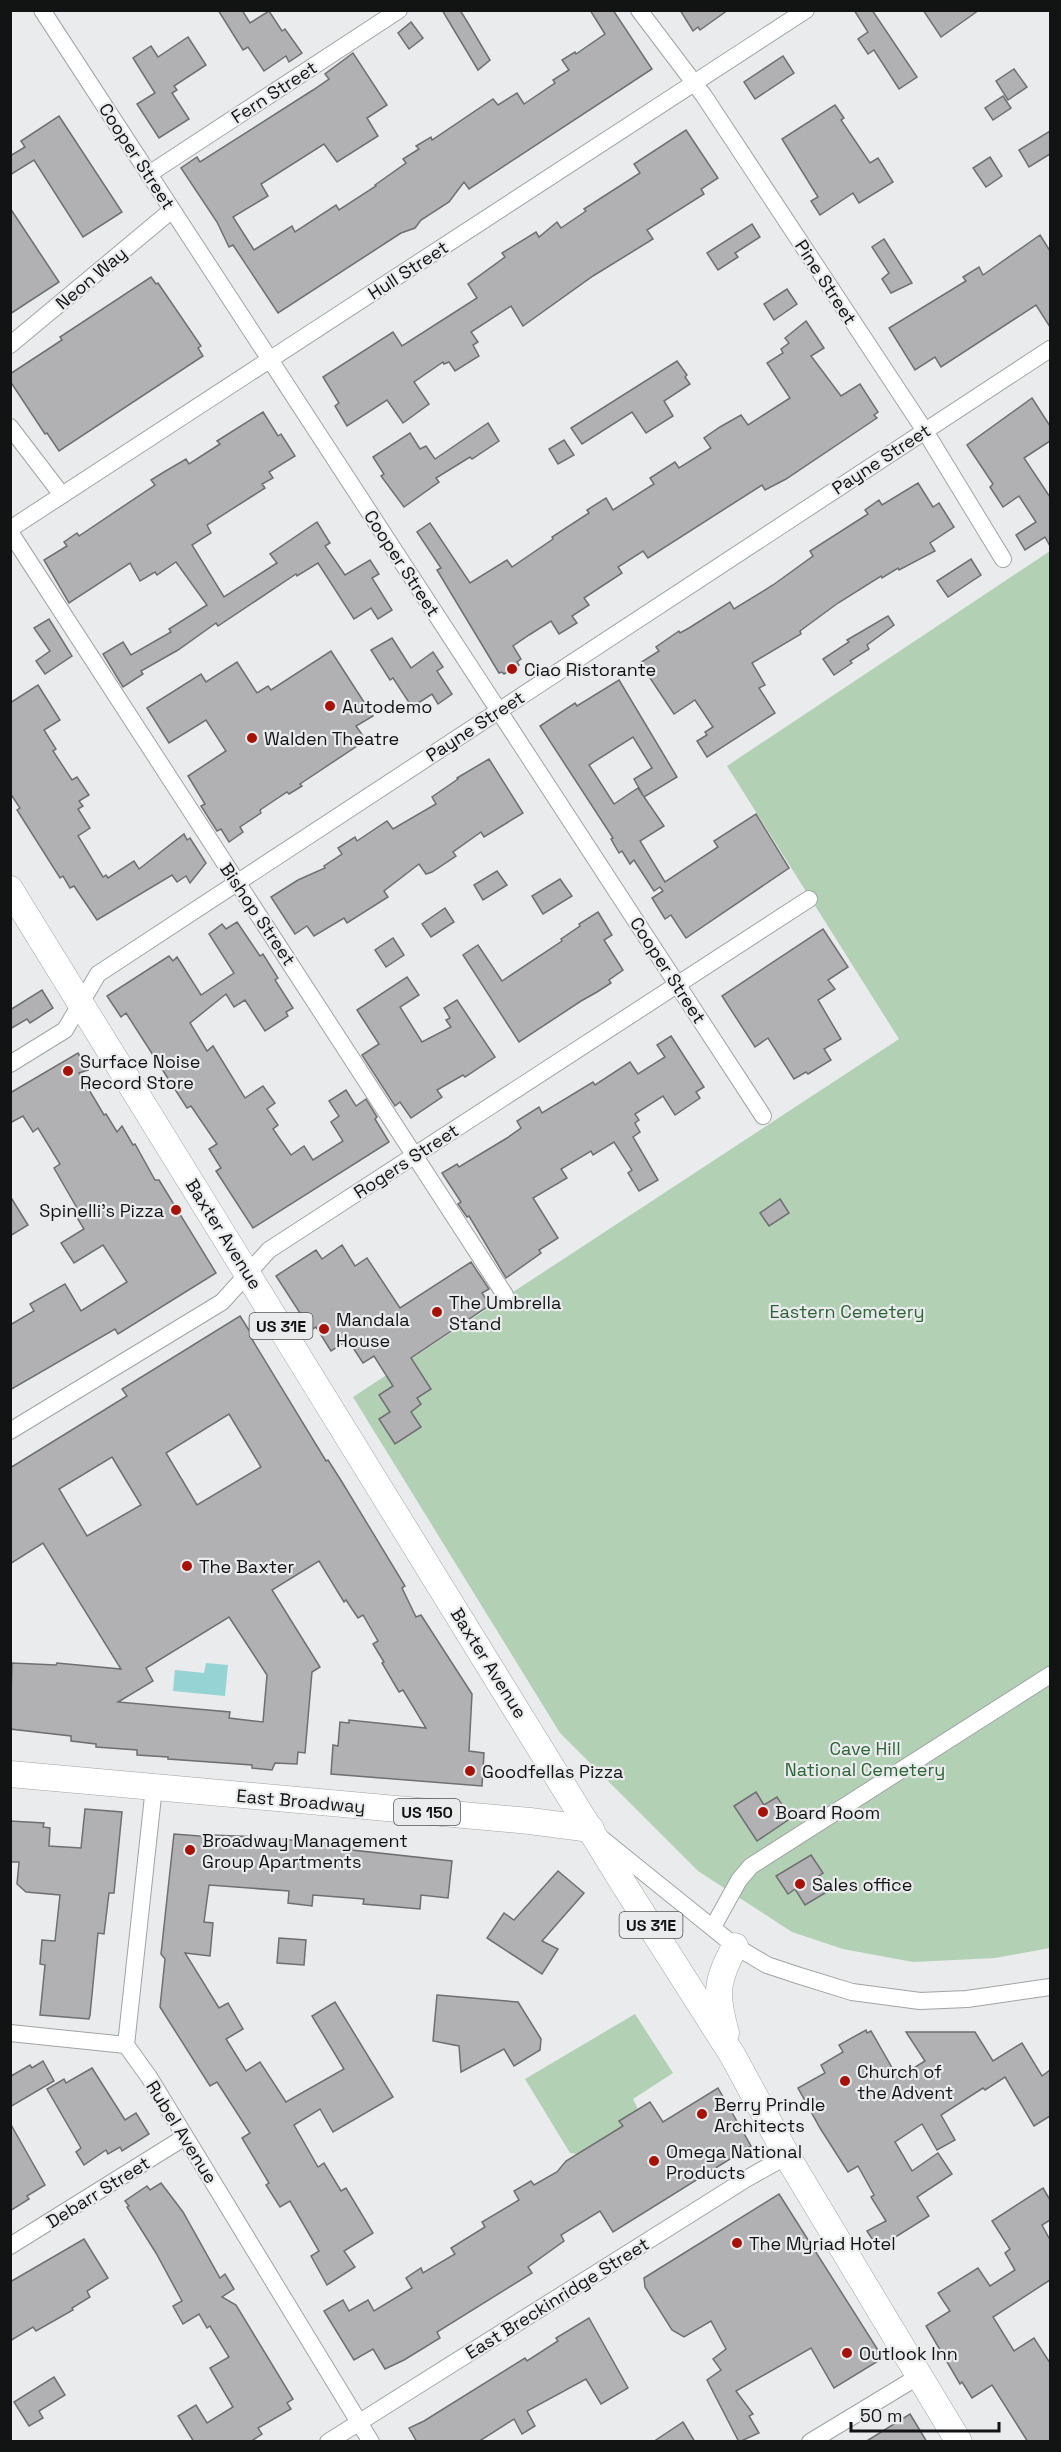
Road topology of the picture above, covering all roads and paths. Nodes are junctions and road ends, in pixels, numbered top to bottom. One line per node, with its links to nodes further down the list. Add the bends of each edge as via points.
1 (42, 10): 6 (street, Cooper Street)
2 (399, 10): 6 (street, Fern Street)
3 (639, 10): 5 (street, Pine Street)
4 (806, 10): 5 (street, Hull Street)
5 (695, 83): 10 (street, Hull Street); 12 (street, Pine Street)
6 (149, 174): 7 (street, Cooper Street)
7 (172, 210): 8 (street, Neon Way); 10 (street, Cooper Street)
8 (10, 345)
9 (1050, 349): 12 (street, Payne Street)
10 (270, 360): 13 (street, Hull Street); 16 (street, Cooper Street)
11 (10, 427): 13 (street)
12 (925, 431): 15 (street, Pine Street); 16 (street, Payne Street)
13 (62, 495): 14 (street, Hull Street)
14 (10, 530): 17 (street, Bishop Street)
15 (1003, 559)
16 (498, 711): 17 (street, Payne Street); 20 (street, Cooper Street)
17 (236, 882): 21 (street, Payne Street, via 98,974); 24 (street, Bishop Street)
18 (10, 889): 21 (main road, Baxter Avenue / US 31E)
19 (809, 899): 20 (street, Rogers Street)
20 (677, 985): 23 (street, Cooper Street); 24 (street, Rogers Street)
21 (81, 1003): 22 (street, Payne Street, via 64,1030); 25 (main road, Baxter Avenue / US 31E)
22 (10, 1064)
23 (763, 1116)
24 (414, 1156): 25 (street, Rogers Street, via 269,1250); 26 (street, Bishop Street)
25 (248, 1274): 27 (street, Rogers Street, via 222,1302); 31 (main road, Baxter Avenue / US 31E)
26 (505, 1295)
27 (10, 1431)
28 (1050, 1675): 32 (street, via 751,1866)
29 (10, 1774): 30 (main road, East Broadway / US 150)
30 (154, 1787): 31 (main road, East Broadway / US 150); 36 (street)
31 (591, 1830): 32 (street); 37 (main road, Baxter Avenue / US 31E)
32 (713, 1927): 33 (street)
33 (735, 1946): 34 (street, via 767,1965 852,1992 891,1998 967,1999); 37 (main road, via 721,1973 718,2003)
34 (1050, 1987)
35 (10, 2033): 36 (street)
36 (126, 2046): 38 (street, Rubel Avenue)
37 (733, 2056): 39 (main road, Baxter Avenue / US 31E)
38 (185, 2138): 40 (street, Debarr Street); 42 (street, Rubel Avenue)
39 (787, 2156): 41 (main road, Baxter Avenue / US 31E); 42 (street, East Breckinridge Street)
40 (10, 2246)
41 (919, 2376): 45 (street); 46 (main road, Baxter Avenue / US 31E)
42 (359, 2422): 43 (street, East Breckinridge Street); 44 (street, Rubel Avenue)
43 (328, 2442)
44 (371, 2442)
45 (810, 2442)
46 (959, 2442)

